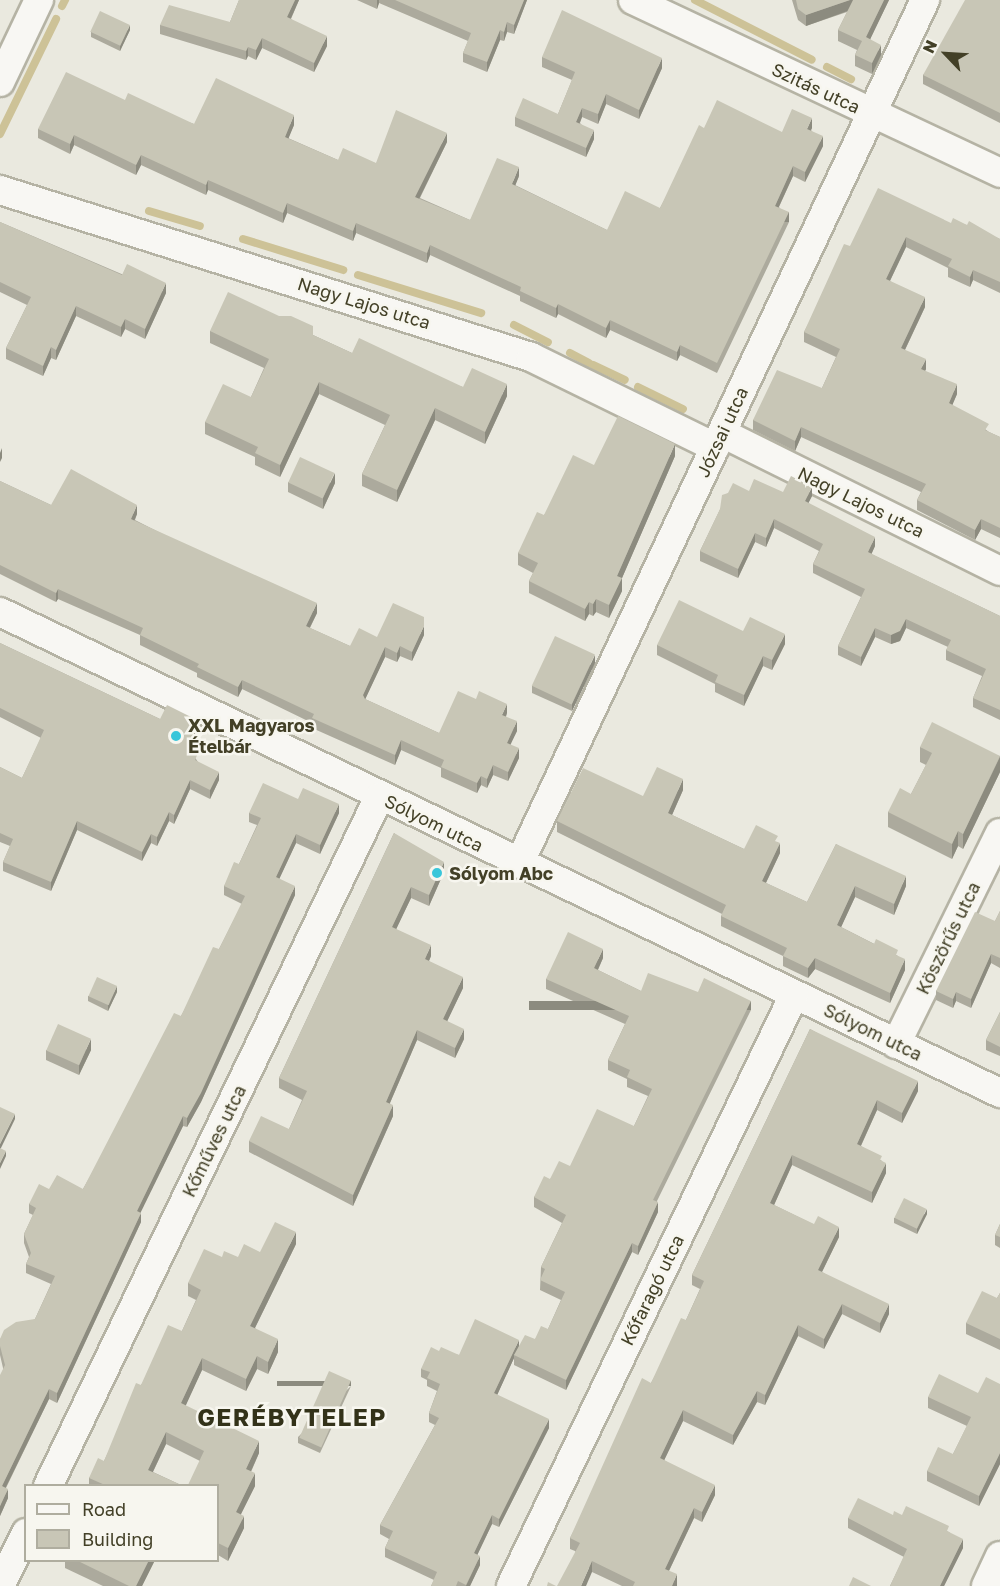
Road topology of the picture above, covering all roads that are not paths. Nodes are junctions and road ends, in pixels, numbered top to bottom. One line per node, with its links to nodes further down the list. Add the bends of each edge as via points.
1 (39, 0): 4 (street)
2 (633, 0): 5 (street, Szitás utca)
3 (925, 0): 5 (street, Józsai utca)
4 (0, 81)
5 (872, 114): 6 (street, Szitás utca); 8 (street, Józsai utca)
6 (1000, 173)
7 (0, 189): 8 (street, Nagy Lajos utca, via 538,360)
8 (719, 440): 9 (street, Nagy Lajos utca); 13 (street, Józsai utca)
9 (1000, 571)
10 (0, 612): 11 (street, Sólyom utca)
11 (379, 797): 13 (street, Sólyom utca); 17 (street, Kőműves utca)
12 (1000, 833): 15 (street, Köszörűs utca)
13 (519, 864): 14 (street, Sólyom utca)
14 (794, 994): 15 (street, Sólyom utca); 21 (street, Kőfaragó utca)
15 (896, 1044): 16 (street, Sólyom utca)
16 (1000, 1092)
17 (48, 1484)
18 (24, 1537): 20 (street)
19 (1000, 1556): 22 (street)
20 (0, 1586)
21 (511, 1586)
22 (986, 1586)

